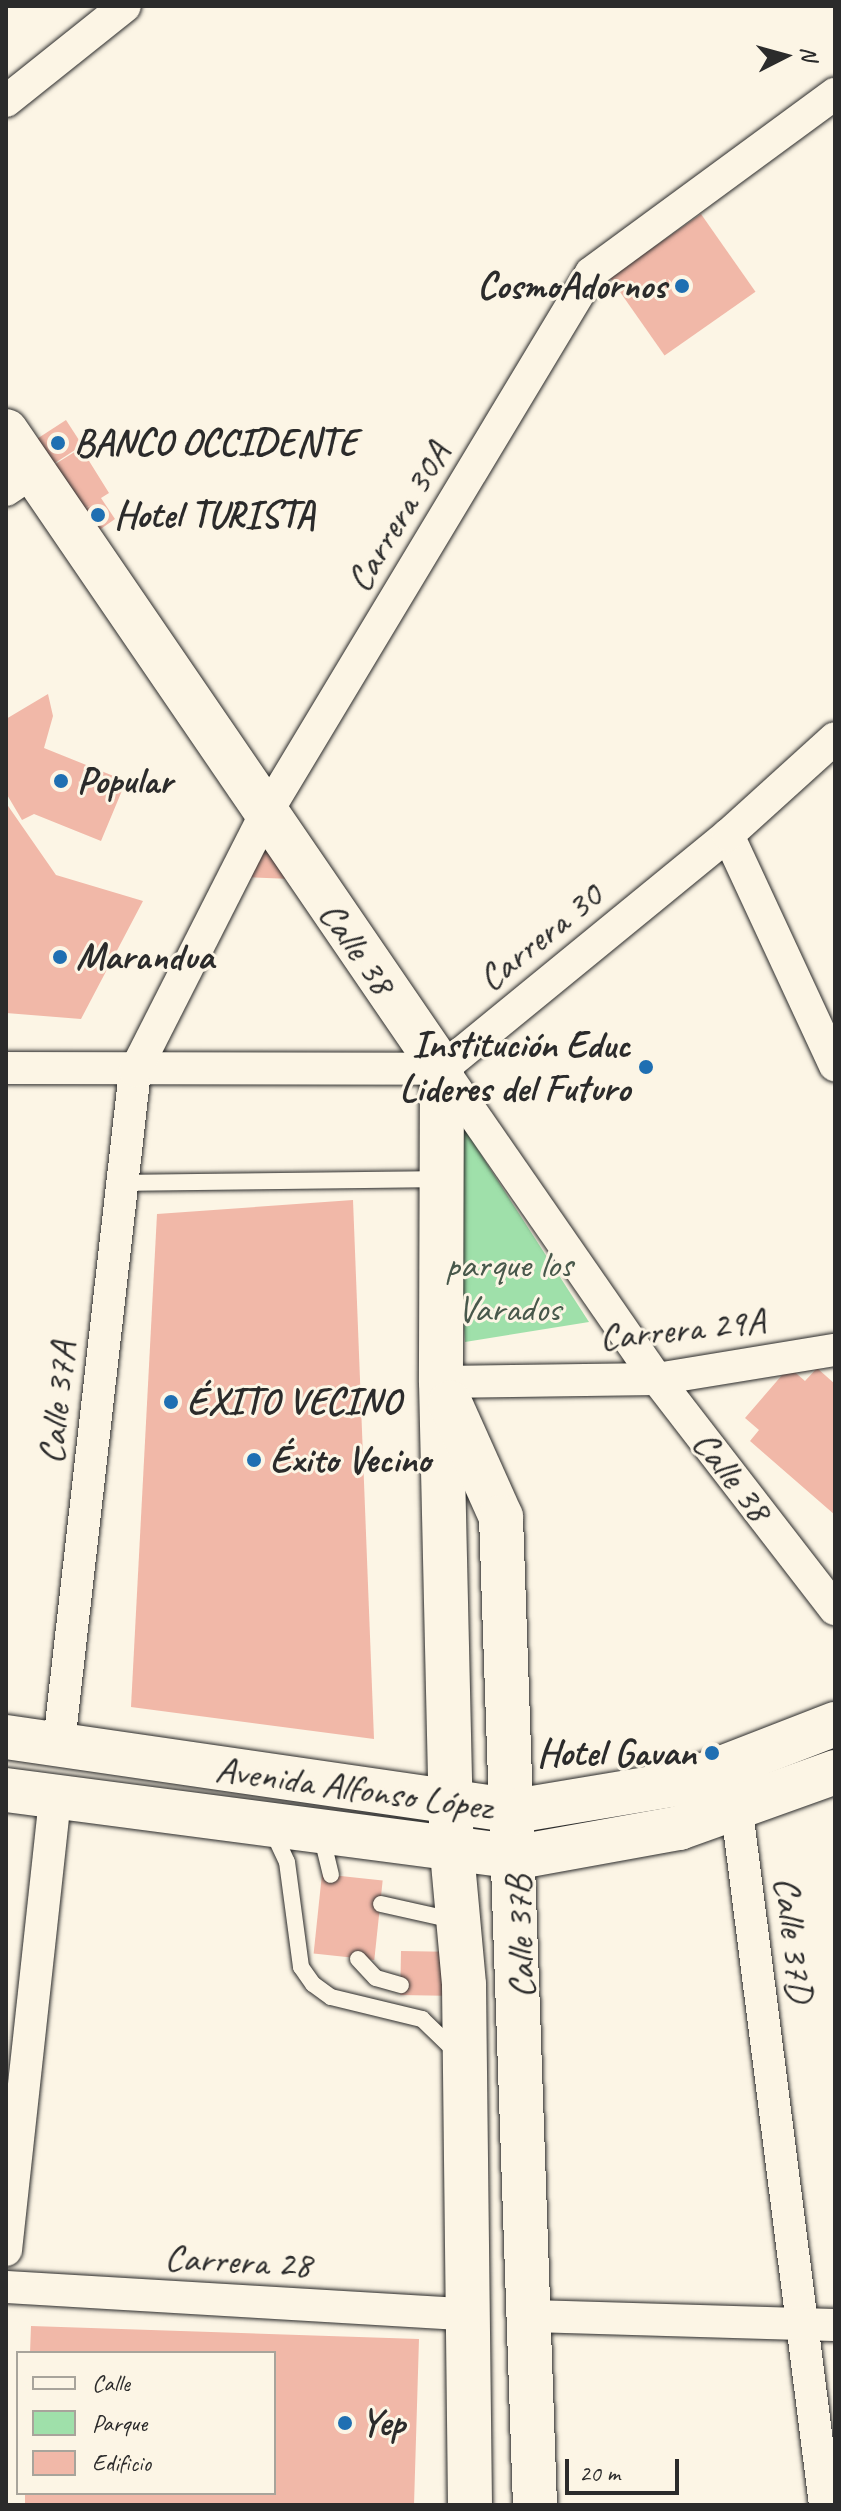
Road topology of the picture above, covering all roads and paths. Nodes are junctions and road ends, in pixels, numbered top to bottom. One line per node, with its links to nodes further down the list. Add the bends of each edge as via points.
1 (125, 6): 3 (street)
2 (835, 94): 7 (street, Carrera 30A, via 591,273)
3 (6, 101)
4 (6, 431): 5 (street, Calle 38)
5 (19, 481): 7 (street, Calle 38)
6 (835, 738): 8 (street, Carrera 30)
7 (265, 815): 11 (street, Calle 38); 12 (street, Carrera 30A)
8 (728, 835): 9 (street); 11 (street, Carrera 30)
9 (835, 1065)
10 (6, 1068): 12 (street)
11 (442, 1069): 12 (street); 13 (street, Calle 37B); 16 (street, Calle 38)
12 (135, 1071): 14 (street, Calle 37A)
13 (441, 1179): 14 (lane); 17 (street, Calle 37B)
14 (122, 1183): 21 (street, Calle 37A)
15 (835, 1350): 16 (street, Carrera 29A)
16 (657, 1379): 17 (street, Carrera 29A); 18 (street, Calle 38)
17 (441, 1382): 25 (street, Calle 37B); 26 (street, Calle 37B, via 501,1517)
18 (835, 1609)
19 (835, 1724): 26 (street, Avenida Alfonso López, via 683,1783)
20 (6, 1737): 21 (street, Avenida Alfonso López)
21 (59, 1743): 25 (street, Avenida Alfonso López)
22 (835, 1772): 27 (street, Avenida Alfonso López)
23 (6, 1790): 24 (street, Avenida Alfonso López)
24 (55, 1796): 28 (street, Avenida Alfonso López); 38 (street)
25 (451, 1806): 26 (street, Avenida Alfonso López); 30 (street, Calle 37B)
26 (515, 1811): 31 (street, Calle 37B)
27 (737, 1811): 31 (street, Avenida Alfonso López); 42 (street, Calle 37D)
28 (270, 1824): 29 (street, Avenida Alfonso López); 37 (lane, via 287,1862 298,1955 313,1984 331,1997 422,2019 440,2029)
29 (321, 1833): 30 (street, Avenida Alfonso López); 32 (lane)
30 (452, 1852): 31 (street, Avenida Alfonso López); 34 (street, Calle 37B)
31 (518, 1857): 41 (street, Calle 37B)
32 (331, 1875)
33 (381, 1904): 34 (lane)
34 (461, 1922): 37 (street, Calle 37B, via 454,1993)
35 (358, 1959): 36 (lane, via 376,1978)
36 (401, 1985)
37 (465, 2068): 40 (street, Calle 37B)
38 (6, 2250)
39 (6, 2287): 40 (street, Carrera 28)
40 (465, 2314): 43 (street, Calle 37B)
41 (531, 2316): 42 (street); 44 (street, Calle 37B)
42 (819, 2326): 45 (street, Calle 37D)
43 (470, 2505)
44 (535, 2505)
45 (825, 2505)

